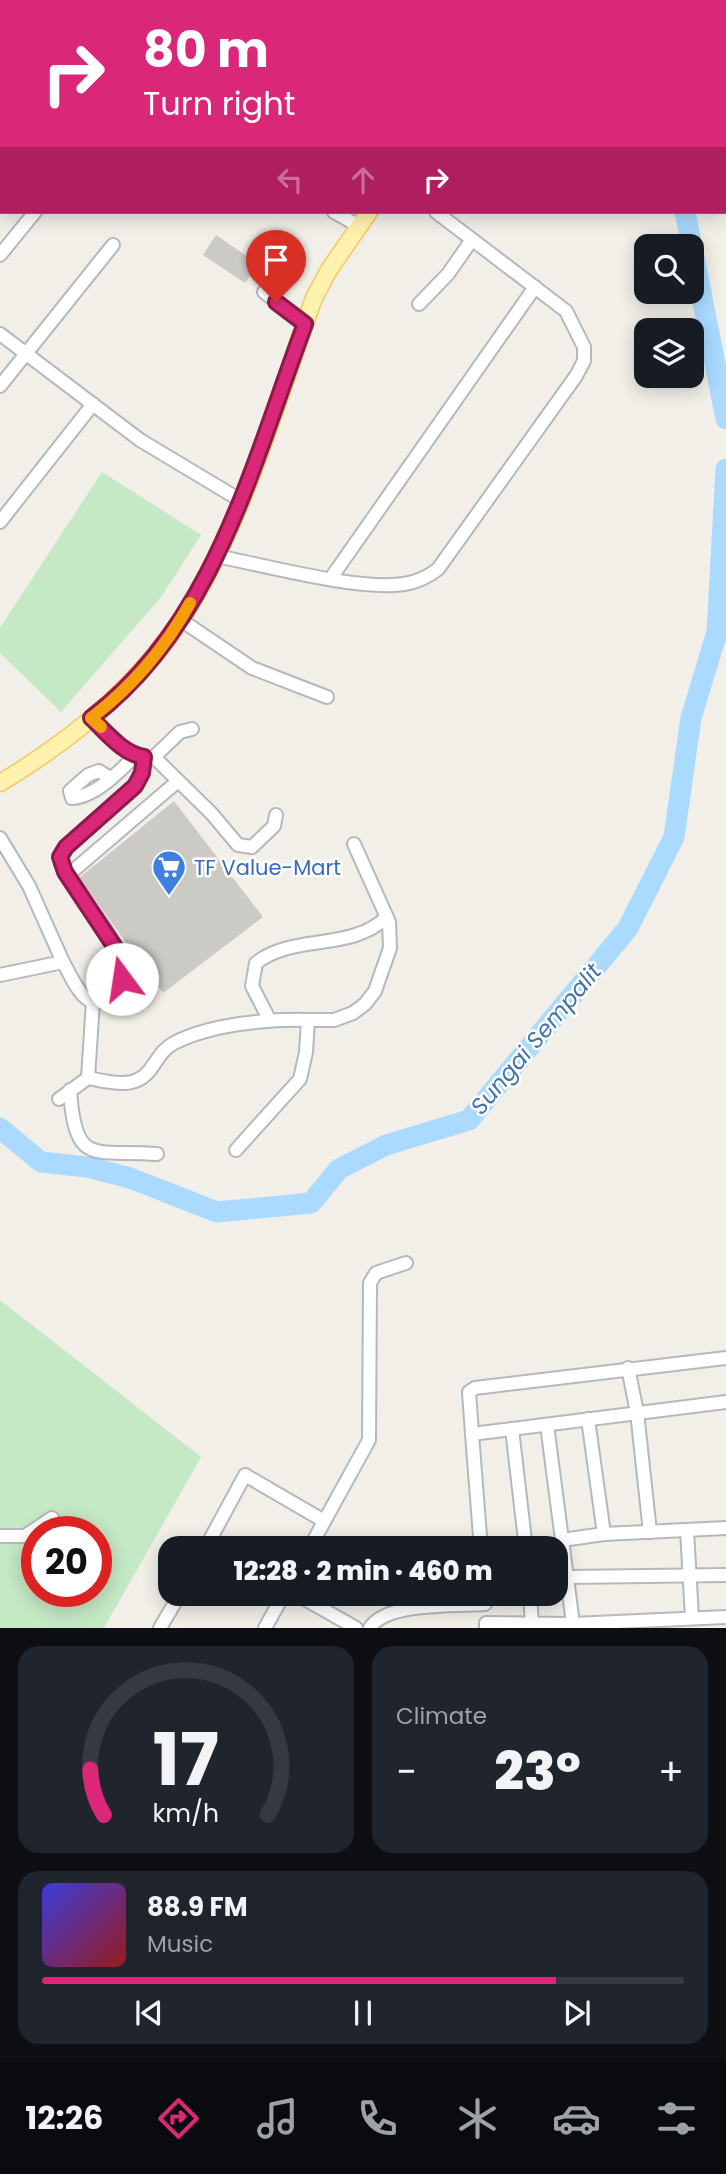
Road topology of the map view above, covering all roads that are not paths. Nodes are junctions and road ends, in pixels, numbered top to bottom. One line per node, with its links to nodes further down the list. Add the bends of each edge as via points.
1 (33, 214): 8 (street)
2 (338, 214): 5 (street)
3 (368, 214): 5 (main road)
4 (438, 214): 6 (street)
5 (359, 226): 12 (main road, via 330,270)
6 (471, 241): 9 (street); 11 (street)
7 (113, 245): 14 (street)
8 (0, 256)
9 (535, 286): 20 (street); 20 (street, via 566,311 578,331 584,361 576,376 438,569 419,581 402,584)
10 (264, 292): 12 (street)
11 (419, 304)
12 (305, 324): 17 (main road)
13 (0, 334): 14 (street)
14 (25, 353): 15 (street); 16 (street)
15 (0, 386)
16 (93, 404): 17 (street, via 140,440); 18 (street)
17 (240, 500): 19 (main road)
18 (0, 522)
19 (216, 556): 20 (street); 21 (main road)
20 (331, 578)
21 (181, 620): 22 (street, via 252,668); 23 (main road, via 124,689)
22 (327, 697)
23 (91, 718): 25 (street); 28 (main road)
24 (192, 729): 25 (street)
25 (144, 757): 26 (street); 27 (street); 32 (street, via 135,786 62,852)
26 (110, 778)
27 (178, 781): 29 (street, via 241,847 252,846 268,832); 32 (street)
28 (0, 783)
29 (276, 815)
30 (0, 838): 34 (street, via 29,886)
31 (354, 844): 33 (street)
32 (67, 876): 36 (street, via 120,955 122,979 117,989 105,999)
33 (387, 917): 37 (street, via 359,936 282,949 256,963 252,986); 38 (street, via 390,948 375,991 353,1013 334,1020)
34 (63, 962): 35 (street); 36 (street)
35 (0, 975)
36 (93, 1001): 39 (street)
37 (269, 1019): 38 (street); 39 (street, via 176,1042 133,1082)
38 (308, 1020): 42 (street, via 300,1079)
39 (88, 1078): 40 (street)
40 (70, 1090): 41 (street); 43 (street, via 76,1133 89,1150)
41 (59, 1099)
42 (236, 1150)
43 (157, 1154)
44 (406, 1263): 53 (street, via 376,1273 370,1283 369,1440)
45 (726, 1358): 46 (street)
46 (628, 1368): 48 (street); 52 (street, via 472,1389 467,1402)
47 (726, 1402): 48 (street)
48 (637, 1412): 49 (street); 56 (street)
49 (588, 1419): 50 (street); 57 (street)
50 (547, 1424): 51 (street); 64 (street)
51 (512, 1429): 52 (street); 63 (street)
52 (472, 1434): 62 (street)
53 (324, 1521): 60 (street, via 245,1475); 61 (street)
54 (726, 1528): 55 (street)
55 (687, 1530): 56 (street); 67 (street)
56 (650, 1532): 57 (street)
57 (604, 1534): 65 (street)
58 (0, 1536): 59 (street)
59 (21, 1536)
60 (212, 1536)
61 (316, 1536)
62 (480, 1536)
63 (524, 1536)
64 (561, 1536)
65 (568, 1540)
66 (726, 1574): 67 (street)
67 (690, 1575): 68 (street); 77 (street)
68 (568, 1577)
69 (568, 1585): 78 (street)
70 (173, 1606): 82 (street)
71 (277, 1606): 83 (street)
72 (317, 1606): 84 (street)
73 (432, 1606): 85 (street, via 395,1611 376,1619)
74 (485, 1606): 81 (street)
75 (531, 1606): 80 (street)
76 (726, 1617): 77 (street)
77 (692, 1618): 79 (street)
78 (573, 1624): 79 (street); 80 (street)
79 (655, 1624)
80 (533, 1625): 81 (street)
81 (486, 1626)
82 (160, 1628)
83 (265, 1628)
84 (356, 1628)
85 (370, 1628)

